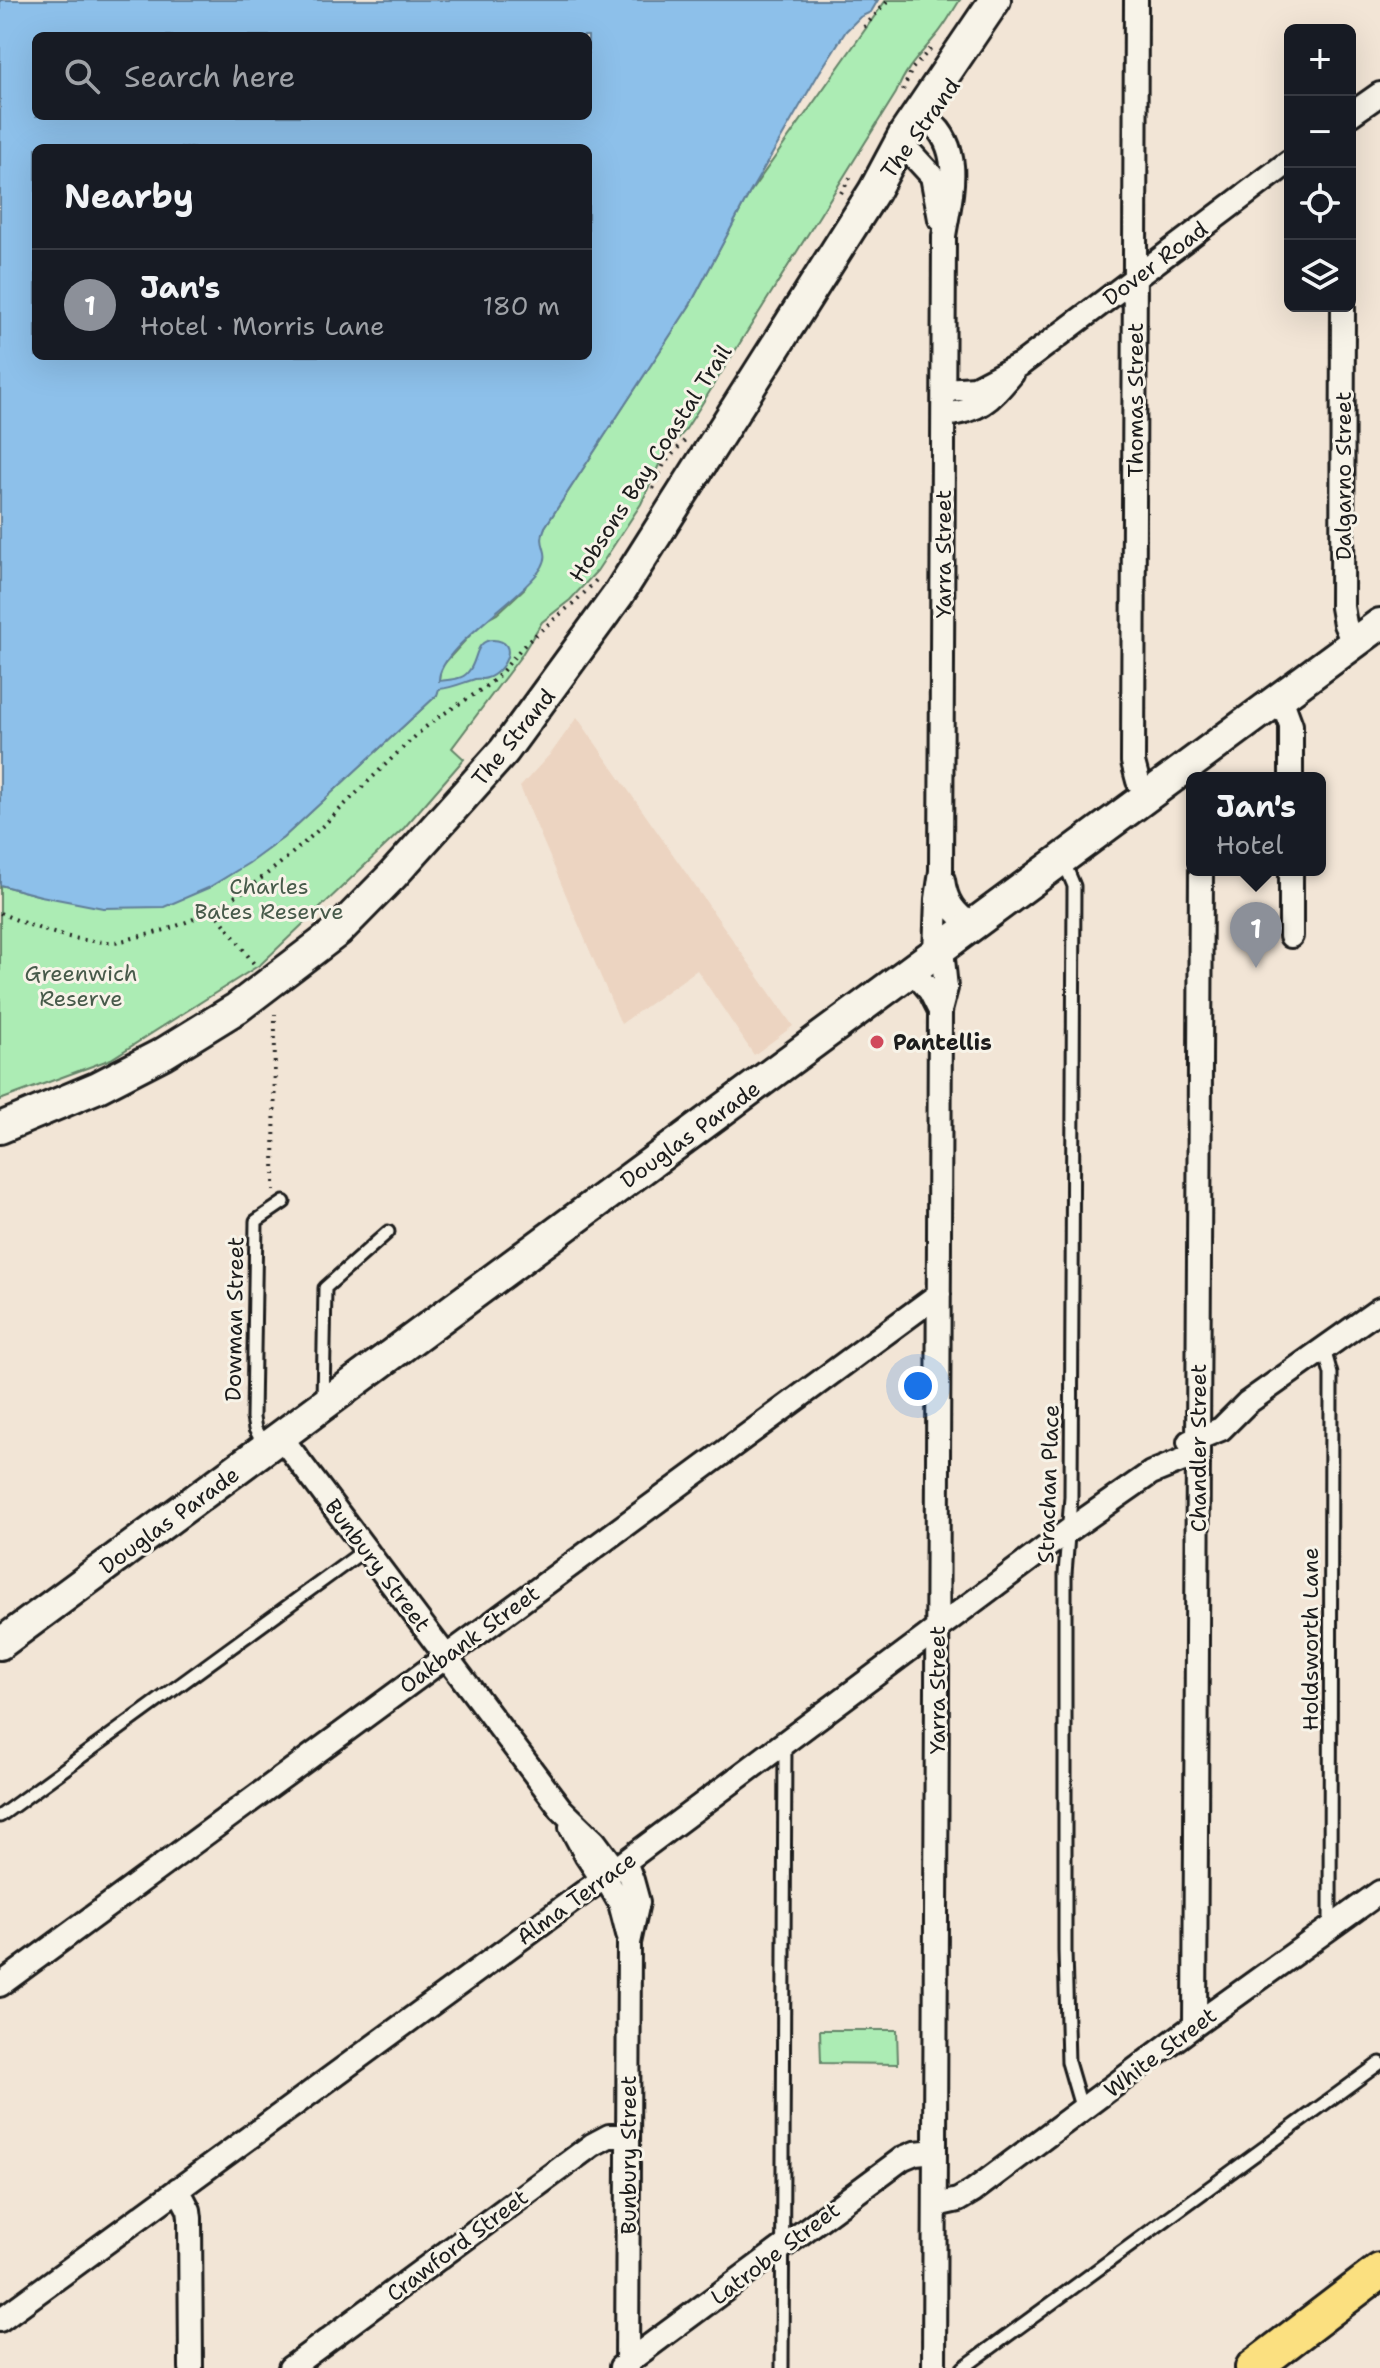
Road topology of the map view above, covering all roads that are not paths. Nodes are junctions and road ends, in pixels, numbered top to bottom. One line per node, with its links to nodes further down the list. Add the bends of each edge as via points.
1 (1136, 0): 8 (street, Thomas Street)
2 (989, 10): 5 (street, The Strand)
3 (1380, 94): 4 (street)
4 (1356, 111)
5 (912, 124): 7 (street, Yarra Street, via 932,176); 7 (street, Yarra Street, via 943,134 950,148 952,181); 28 (street, The Strand, via 864,181 618,595 504,751 392,876 338,931 237,1008 98,1087)
6 (1284, 166): 8 (street, Dover Road)
7 (944, 236): 11 (street, Yarra Street)
8 (1135, 278): 10 (street, Dover Road); 19 (street, Thomas Street, via 1133,762)
9 (1343, 312): 14 (street, Dalgarno Street, via 1342,607)
10 (1021, 364): 11 (street, Dover Road, via 975,388); 12 (street, Dover Road, via 980,407)
11 (944, 390): 12 (street, Yarra Street)
12 (944, 415): 21 (street, Yarra Street)
13 (1380, 624): 14 (street, Douglas Parade)
14 (1353, 643): 15 (street, Douglas Parade)
15 (1281, 698): 16 (street, Douglas Parade); 17 (street, via 1291,725)
16 (1192, 772)
17 (1291, 772)
18 (1186, 776): 19 (street, Douglas Parade)
19 (1149, 796): 20 (street, Douglas Parade)
20 (1062, 860): 24 (street, Douglas Parade); 37 (lane, Strachan Place, via 1074,886)
21 (941, 871): 24 (street, Yarra Street, via 949,904); 26 (street, Yarra Street)
22 (1201, 876): 35 (street, Chandler Street)
23 (1291, 876): 25 (street)
24 (973, 926): 26 (street, Douglas Parade)
25 (1291, 936)
26 (929, 957): 27 (street, via 930,991); 27 (street, Yarra Street, via 946,988); 34 (street, Douglas Parade)
27 (940, 1011): 31 (street, Yarra Street)
28 (0, 1128)
29 (279, 1206): 36 (lane, Dowman Street, via 256,1221 253,1418 255,1429)
30 (388, 1232): 34 (lane, via 325,1288)
31 (939, 1294): 39 (street, Yarra Street); 41 (street, Oakbank Street)
32 (1380, 1309): 33 (street, Alma Terrace)
33 (1324, 1349): 35 (street, Alma Terrace, via 1247,1403 1224,1427); 46 (lane, Holdsworth Lane, via 1331,1374)
34 (323, 1405): 36 (street, Douglas Parade)
35 (1198, 1441): 37 (street, Alma Terrace, via 1170,1452 1151,1473); 48 (street, Chandler Street)
36 (274, 1442): 38 (street, Bunbury Street); 40 (street, Douglas Parade)
37 (1068, 1531): 39 (street, Alma Terrace); 50 (lane, Strachan Place, via 1067,2046)
38 (366, 1549): 41 (street, Bunbury Street); 43 (lane)
39 (937, 1628): 42 (street, Alma Terrace); 52 (street, Yarra Street)
40 (0, 1644)
41 (446, 1656): 44 (street, Bunbury Street, via 561,1809 582,1849); 47 (street, Oakbank Street)
42 (785, 1743): 44 (street, Alma Terrace); 55 (lane)
43 (0, 1816)
44 (612, 1872): 51 (street, Bunbury Street, via 629,1943); 53 (street, Alma Terrace)
45 (1380, 1892): 46 (street, White Street)
46 (1330, 1930): 48 (street, White Street)
47 (0, 1985)
48 (1195, 2025): 50 (street, White Street)
49 (1380, 2063): 63 (lane)
50 (1082, 2110): 54 (street, White Street, via 973,2191)
51 (628, 2136): 58 (street, Bunbury Street); 60 (street, Crawford Street, via 597,2141)
52 (935, 2151): 54 (street, Yarra Street); 55 (street, Latrobe Street, via 908,2154)
53 (178, 2189): 57 (street, Alma Terrace); 59 (street, via 190,2218)
54 (936, 2205): 62 (street, Yarra Street)
55 (782, 2247): 58 (street, Latrobe Street); 61 (lane)
56 (1380, 2271): 64 (main road)
57 (0, 2320)
58 (625, 2366)
59 (191, 2368)
60 (290, 2368)
61 (782, 2368)
62 (934, 2368)
63 (963, 2368)
64 (1253, 2368)

